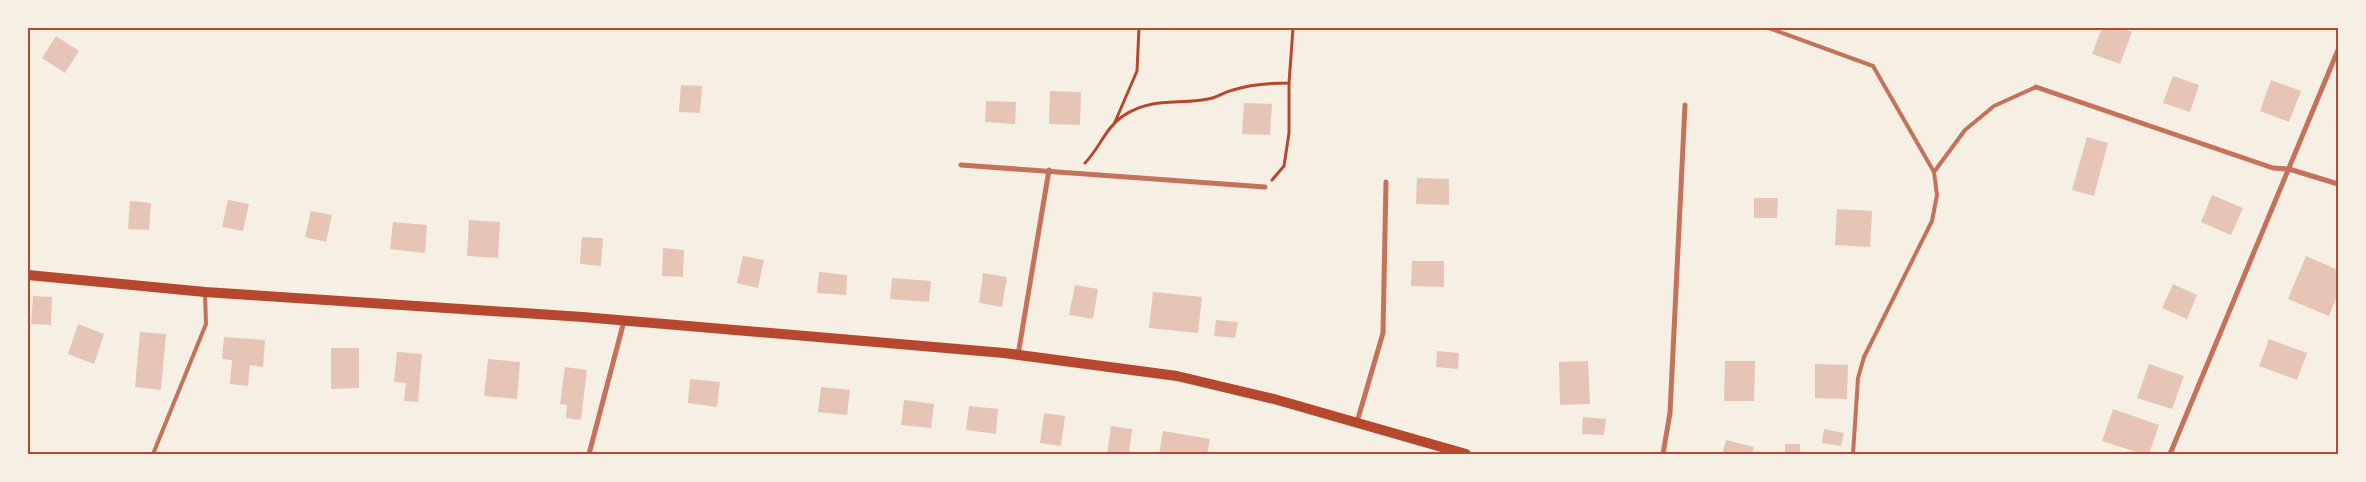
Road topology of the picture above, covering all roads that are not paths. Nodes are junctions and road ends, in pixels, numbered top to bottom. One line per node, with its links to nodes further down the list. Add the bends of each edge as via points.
1 (1769, 28): 8 (lane, via 1873,66)
2 (2338, 50): 6 (street)
3 (2036, 87): 6 (street, via 2273,168); 8 (lane, via 1994,106 1965,130)
4 (1685, 105): 20 (street, via 1670,413)
5 (961, 165): 7 (street)
6 (2289, 169): 10 (street); 22 (street)
7 (1049, 170): 11 (street); 15 (street)
8 (1934, 172): 21 (lane, via 1937,195 1932,221 1862,364)
9 (1386, 182): 16 (street, via 1383,333)
10 (2338, 184)
11 (1265, 187)
12 (28, 275): 13 (main road)
13 (205, 292): 14 (main road); 17 (lane, via 206,324)
14 (624, 321): 15 (main road); 18 (street)
15 (1018, 355): 16 (main road, via 1177,376)
16 (1357, 422): 19 (main road)
17 (153, 454)
18 (588, 454)
19 (1466, 454)
20 (1663, 454)
21 (1853, 454)
22 (2170, 454)

